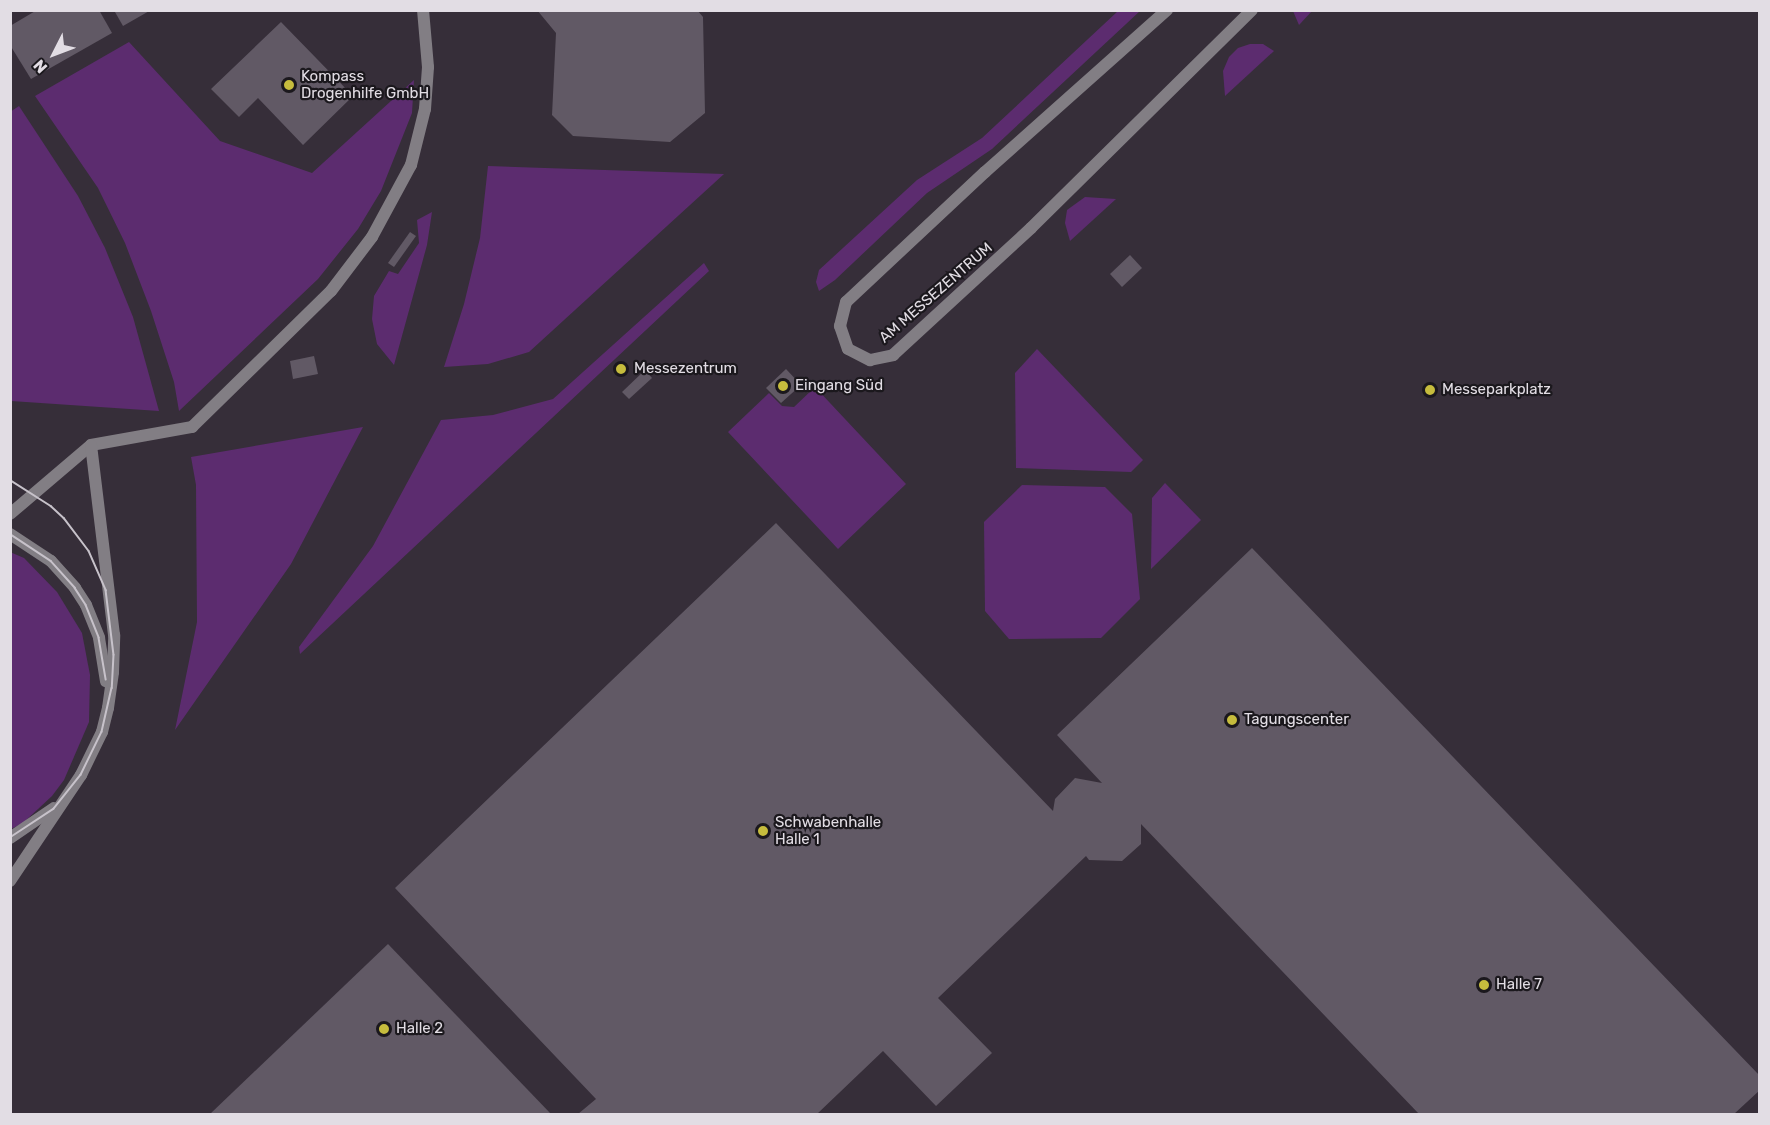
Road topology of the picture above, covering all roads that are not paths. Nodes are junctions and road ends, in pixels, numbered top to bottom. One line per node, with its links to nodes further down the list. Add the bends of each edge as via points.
1 (423, 10): 4 (street, via 428,67 425,109 411,165 372,237 331,291 192,427)
2 (1167, 10): 3 (street, AM MESSEZENTRUM, via 846,302 840,326 848,349 870,360 893,355 1031,228)
3 (1252, 10)
4 (91, 445): 5 (street); 7 (street, via 114,655 108,708)
5 (10, 514)
6 (10, 534): 7 (street, via 64,573 93,621 104,656 106,689 100,732)
7 (92, 755): 8 (street)
8 (68, 794): 9 (street, via 41,819); 10 (street)
9 (10, 838)
10 (10, 880)

